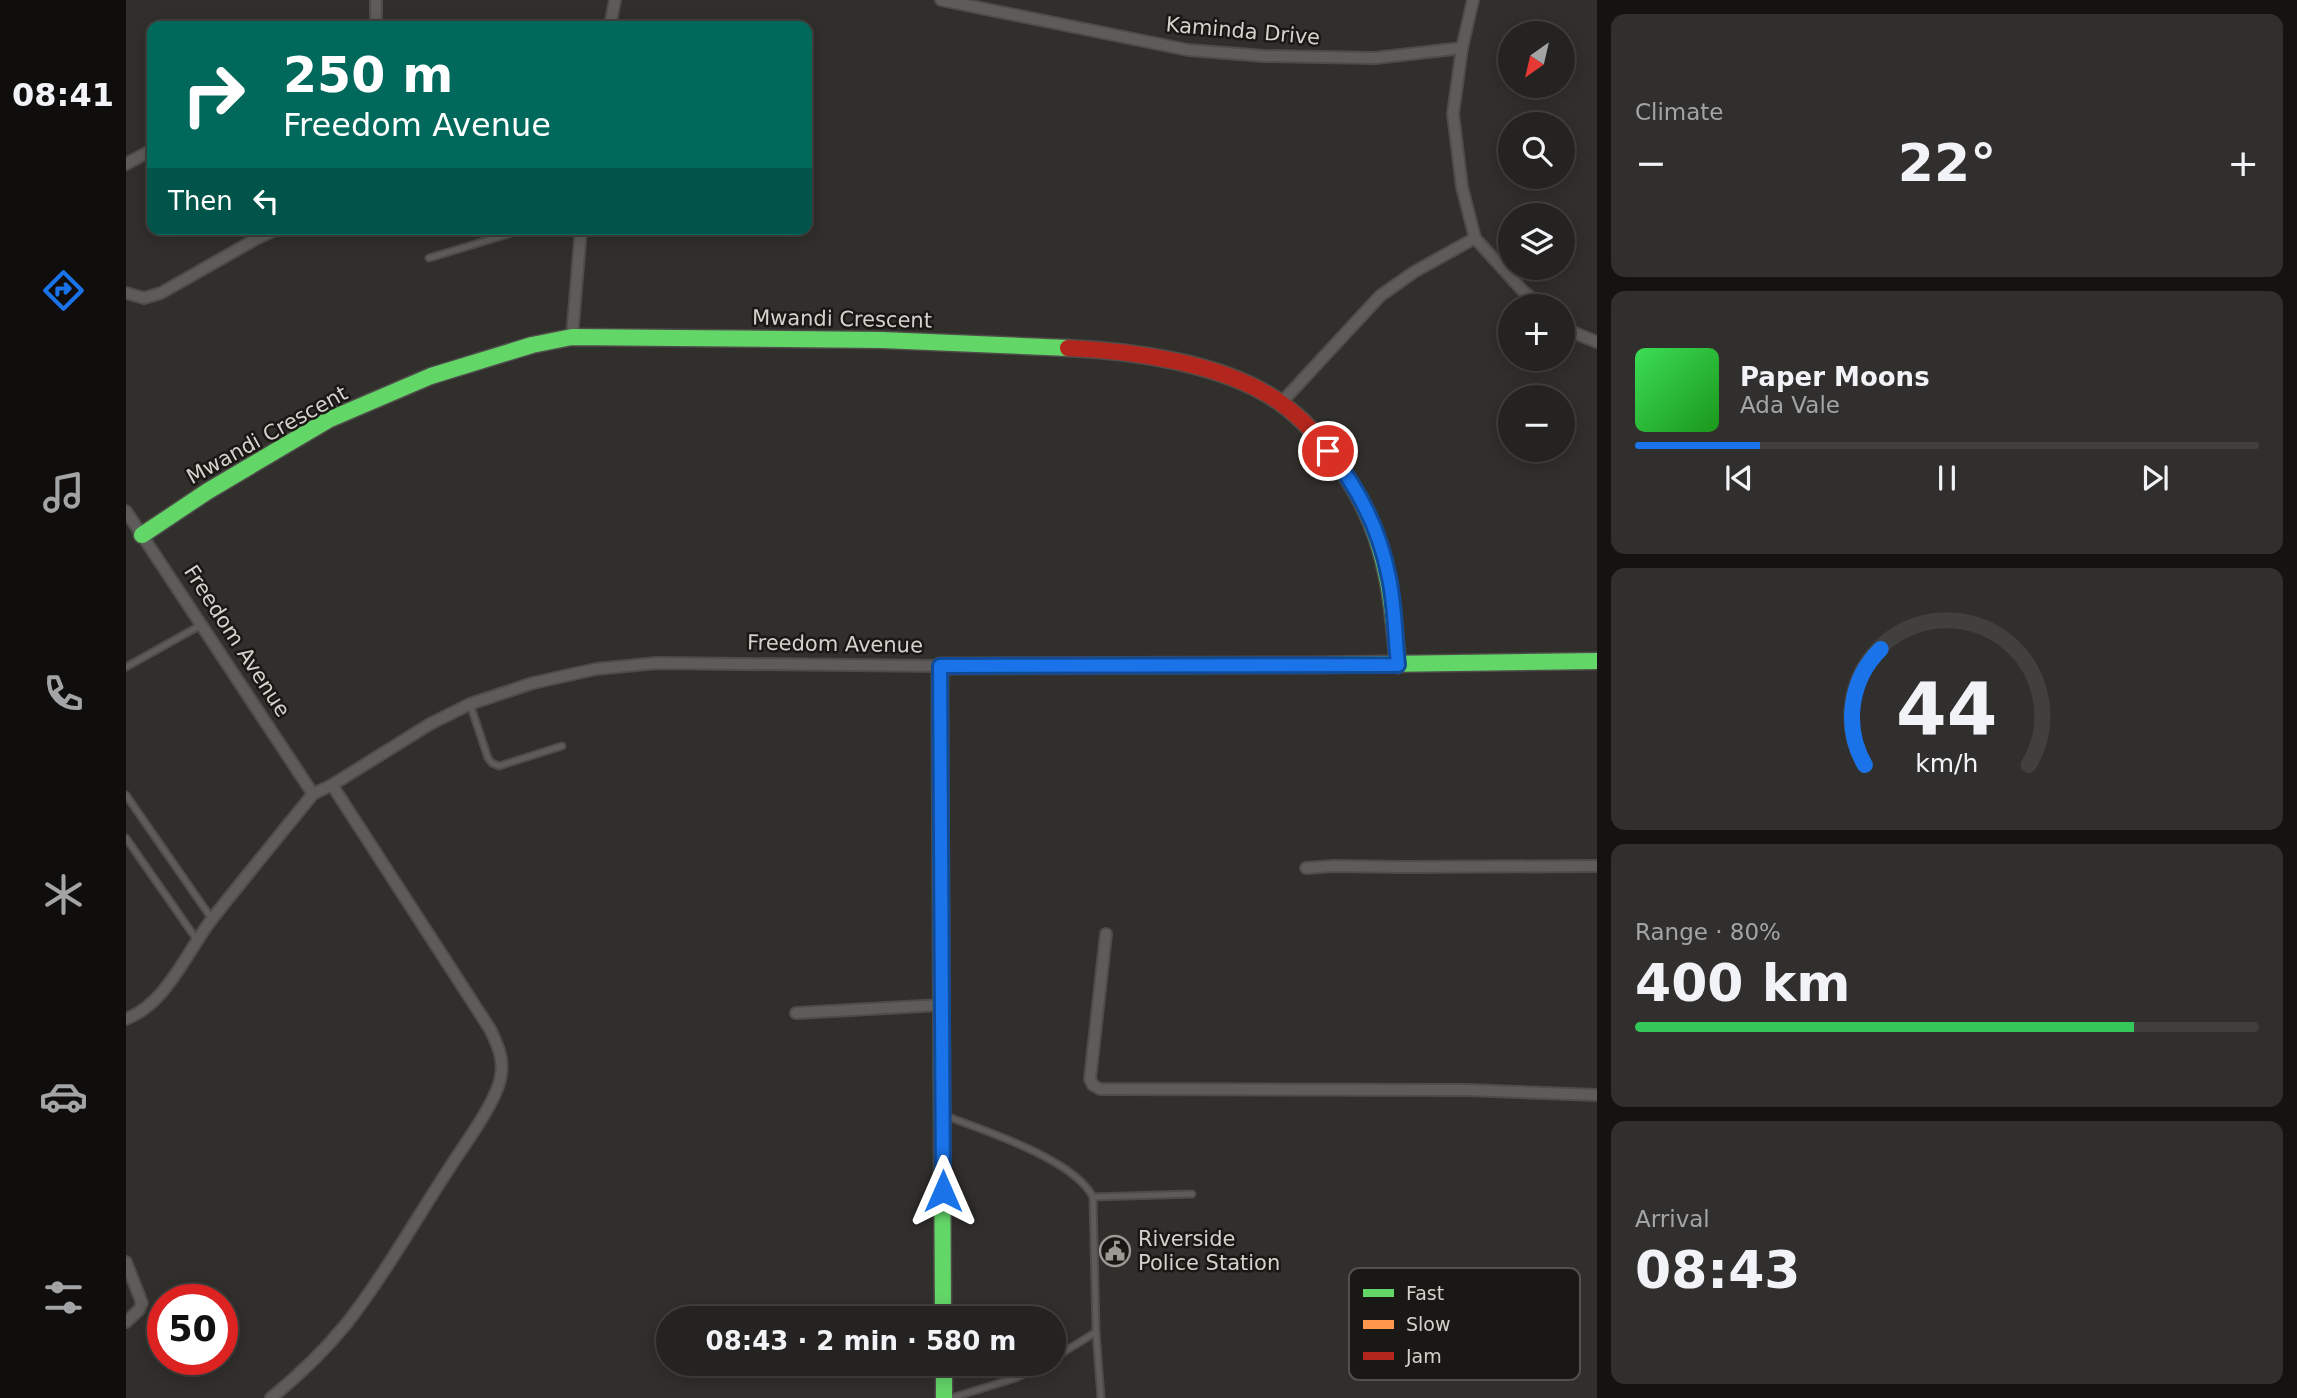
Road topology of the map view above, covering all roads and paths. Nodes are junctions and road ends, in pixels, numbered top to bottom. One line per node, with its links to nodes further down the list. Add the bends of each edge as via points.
1 (376, 0): 5 (street)
2 (615, 0): 6 (street)
3 (941, 0): 7 (street, Kaminda Drive, via 1188,50 1375,58)
4 (1473, 0): 7 (street)
5 (376, 21)
6 (611, 21)
7 (1462, 48): 13 (street, via 1453,114 1462,187)
8 (147, 153): 9 (street)
9 (126, 164)
10 (264, 235): 15 (street, via 161,293 144,298)
11 (505, 235): 14 (lane)
12 (580, 235): 18 (street)
13 (1475, 238): 16 (street); 20 (street, via 1380,296)
14 (429, 258)
15 (126, 293)
16 (1527, 294)
17 (1575, 333): 19 (street)
18 (572, 337): 20 (street, Mwandi Crescent, via 911,340 1117,351 1216,372); 22 (street, Mwandi Crescent, via 431,376 328,420)
19 (1597, 342)
20 (1281, 403): 25 (street, Mwandi Crescent, via 1342,467 1363,502 1389,578)
21 (126, 511): 22 (street, Freedom Avenue)
22 (142, 535): 23 (street, Freedom Avenue)
23 (201, 625): 27 (lane); 31 (street, Freedom Avenue)
24 (1597, 661): 25 (street, Freedom Avenue)
25 (1398, 665): 26 (street, Freedom Avenue)
26 (940, 666): 28 (street, Freedom Avenue, via 657,663 596,669); 39 (street)
27 (126, 667)
28 (470, 704): 29 (lane, via 492,763 499,766); 30 (street, Freedom Avenue)
29 (562, 746)
30 (332, 785): 31 (street, Freedom Avenue); 53 (street, via 490,1029 501,1056 502,1076 472,1133 377,1281 345,1325)
31 (313, 794): 36 (street, Freedom Avenue)
32 (126, 795): 36 (lane)
33 (126, 838): 38 (lane)
34 (1597, 866): 35 (street)
35 (1306, 868)
36 (212, 920): 38 (street, Freedom Avenue)
37 (1106, 934): 42 (street, via 1090,1079 1100,1089)
38 (197, 940): 41 (street, Freedom Avenue, via 162,993)
39 (941, 1005): 40 (street); 43 (street)
40 (796, 1013)
41 (126, 1019)
42 (1597, 1095)
43 (942, 1115): 45 (lane, via 1039,1155 1070,1172); 47 (street)
44 (1192, 1194): 45 (lane)
45 (1093, 1197): 49 (lane)
46 (126, 1262): 48 (street, via 142,1303)
47 (943, 1306)
48 (126, 1322)
49 (1096, 1332): 50 (lane); 56 (lane)
50 (1066, 1351)
51 (944, 1376): 54 (street)
52 (1020, 1376): 55 (lane)
53 (271, 1398)
54 (944, 1398)
55 (951, 1398)
56 (1101, 1398)

